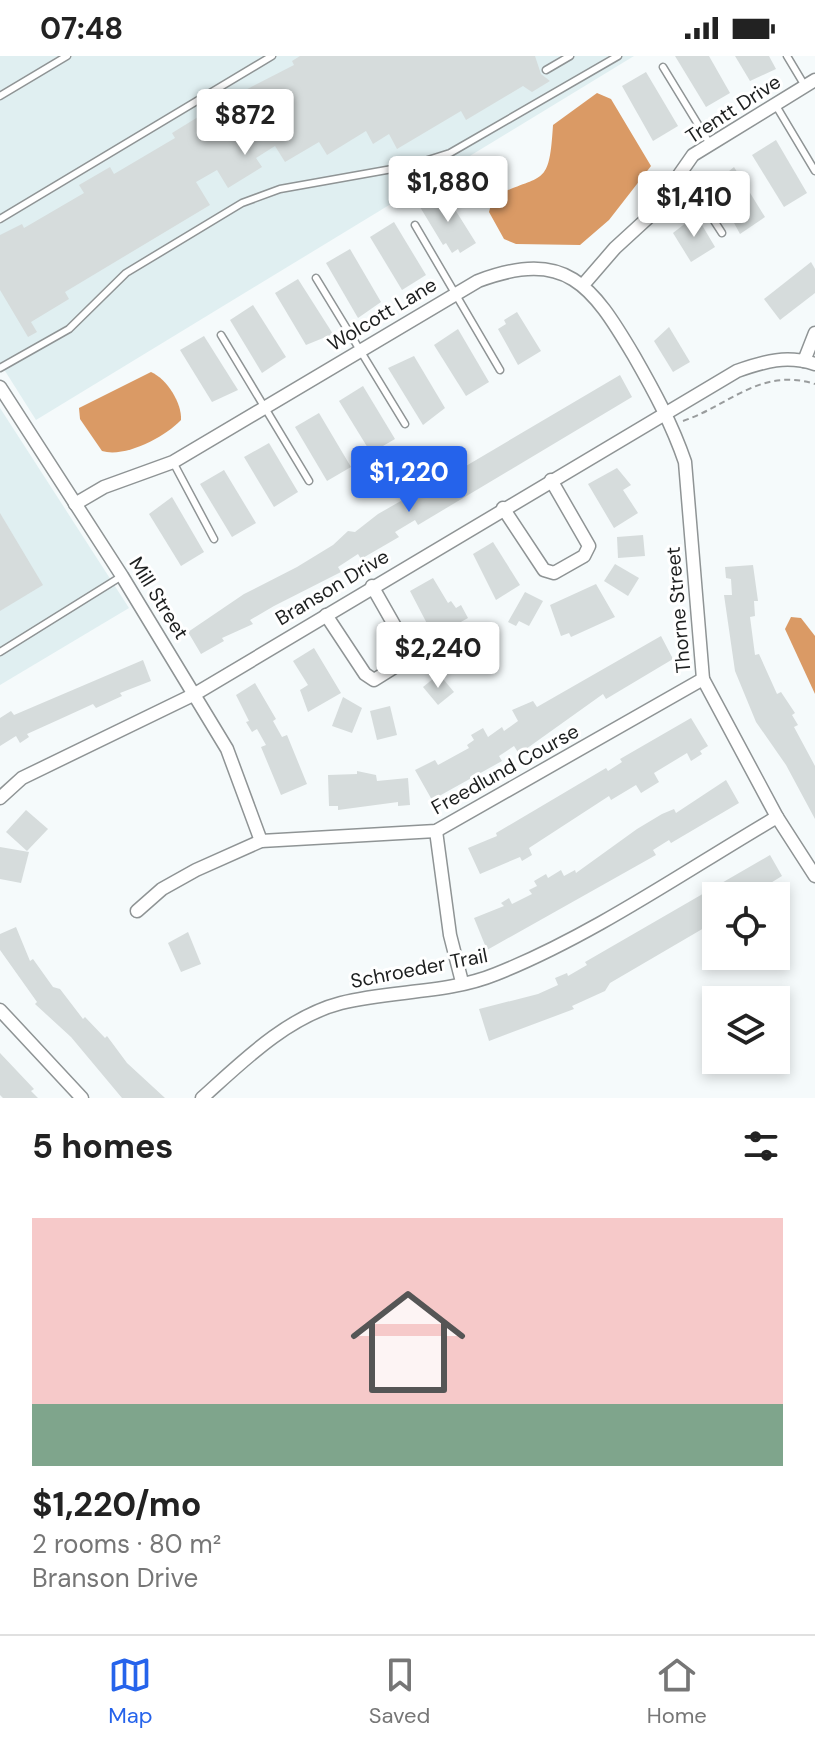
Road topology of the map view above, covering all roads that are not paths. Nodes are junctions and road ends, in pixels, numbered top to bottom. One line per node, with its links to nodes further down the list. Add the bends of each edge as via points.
1 (67, 56): 9 (lane)
2 (272, 56): 14 (lane)
3 (570, 56): 7 (lane)
4 (618, 56): 24 (lane, via 450,153 409,166 270,191 242,203 126,273 69,329)
5 (787, 56): 8 (lane)
6 (663, 67): 11 (lane)
7 (546, 70)
8 (810, 83): 10 (street, Trentt Drive)
9 (0, 96)
10 (775, 104): 11 (street, Trentt Drive); 12 (lane)
11 (710, 144): 13 (street, Trentt Drive, via 693,155)
12 (815, 171)
13 (675, 180): 16 (lane, via 700,199); 18 (street, Trentt Drive, via 651,215)
14 (0, 219)
15 (415, 225): 19 (lane)
16 (722, 233)
17 (316, 278): 22 (lane)
18 (583, 285): 19 (street, Wolcott Lane, via 557,272 524,269 493,275); 28 (street, Wolcott Lane, via 604,306)
19 (455, 294): 22 (street, Wolcott Lane); 25 (lane)
20 (815, 333): 23 (street)
21 (221, 335): 27 (lane)
22 (361, 350): 27 (street, Wolcott Lane); 29 (lane)
23 (810, 362): 28 (street, Branson Drive, via 763,362)
24 (0, 368)
25 (500, 370)
26 (0, 387): 33 (street, Mill Street)
27 (266, 407): 30 (street, Wolcott Lane); 32 (lane)
28 (666, 411): 31 (street, Branson Drive); 40 (street, Thorne Street, via 685,462)
29 (405, 424)
30 (173, 462): 33 (street, Wolcott Lane, via 104,487); 35 (lane)
31 (551, 480): 34 (street, Branson Drive); 34 (street, via 589,546 584,556 554,573 544,570)
32 (309, 481)
33 (75, 504): 36 (street, Mill Street)
34 (503, 508): 37 (street, Branson Drive)
35 (214, 539)
36 (122, 576): 39 (lane); 41 (street, Mill Street)
37 (372, 586): 38 (street, Branson Drive); 38 (street, via 409,651 395,667 374,680 365,674)
38 (326, 615): 41 (street, Branson Drive)
39 (0, 652)
40 (703, 679): 43 (street, Thorne Street); 44 (street, Freedlund Course)
41 (195, 694): 42 (street, Branson Drive, via 22,778); 45 (street, Mill Street, via 227,749)
42 (0, 798)
43 (777, 817): 46 (street, Thorne Street); 48 (street, Schroeder Trail, via 542,955 493,976)
44 (436, 831): 45 (street, Freedlund Course); 48 (street)
45 (261, 841): 47 (street, via 162,889)
46 (815, 876)
47 (137, 911)
48 (462, 982): 51 (street, Schroeder Trail, via 341,1003 295,1022)
49 (0, 1010): 50 (street)
50 (82, 1098)
51 (202, 1098)

